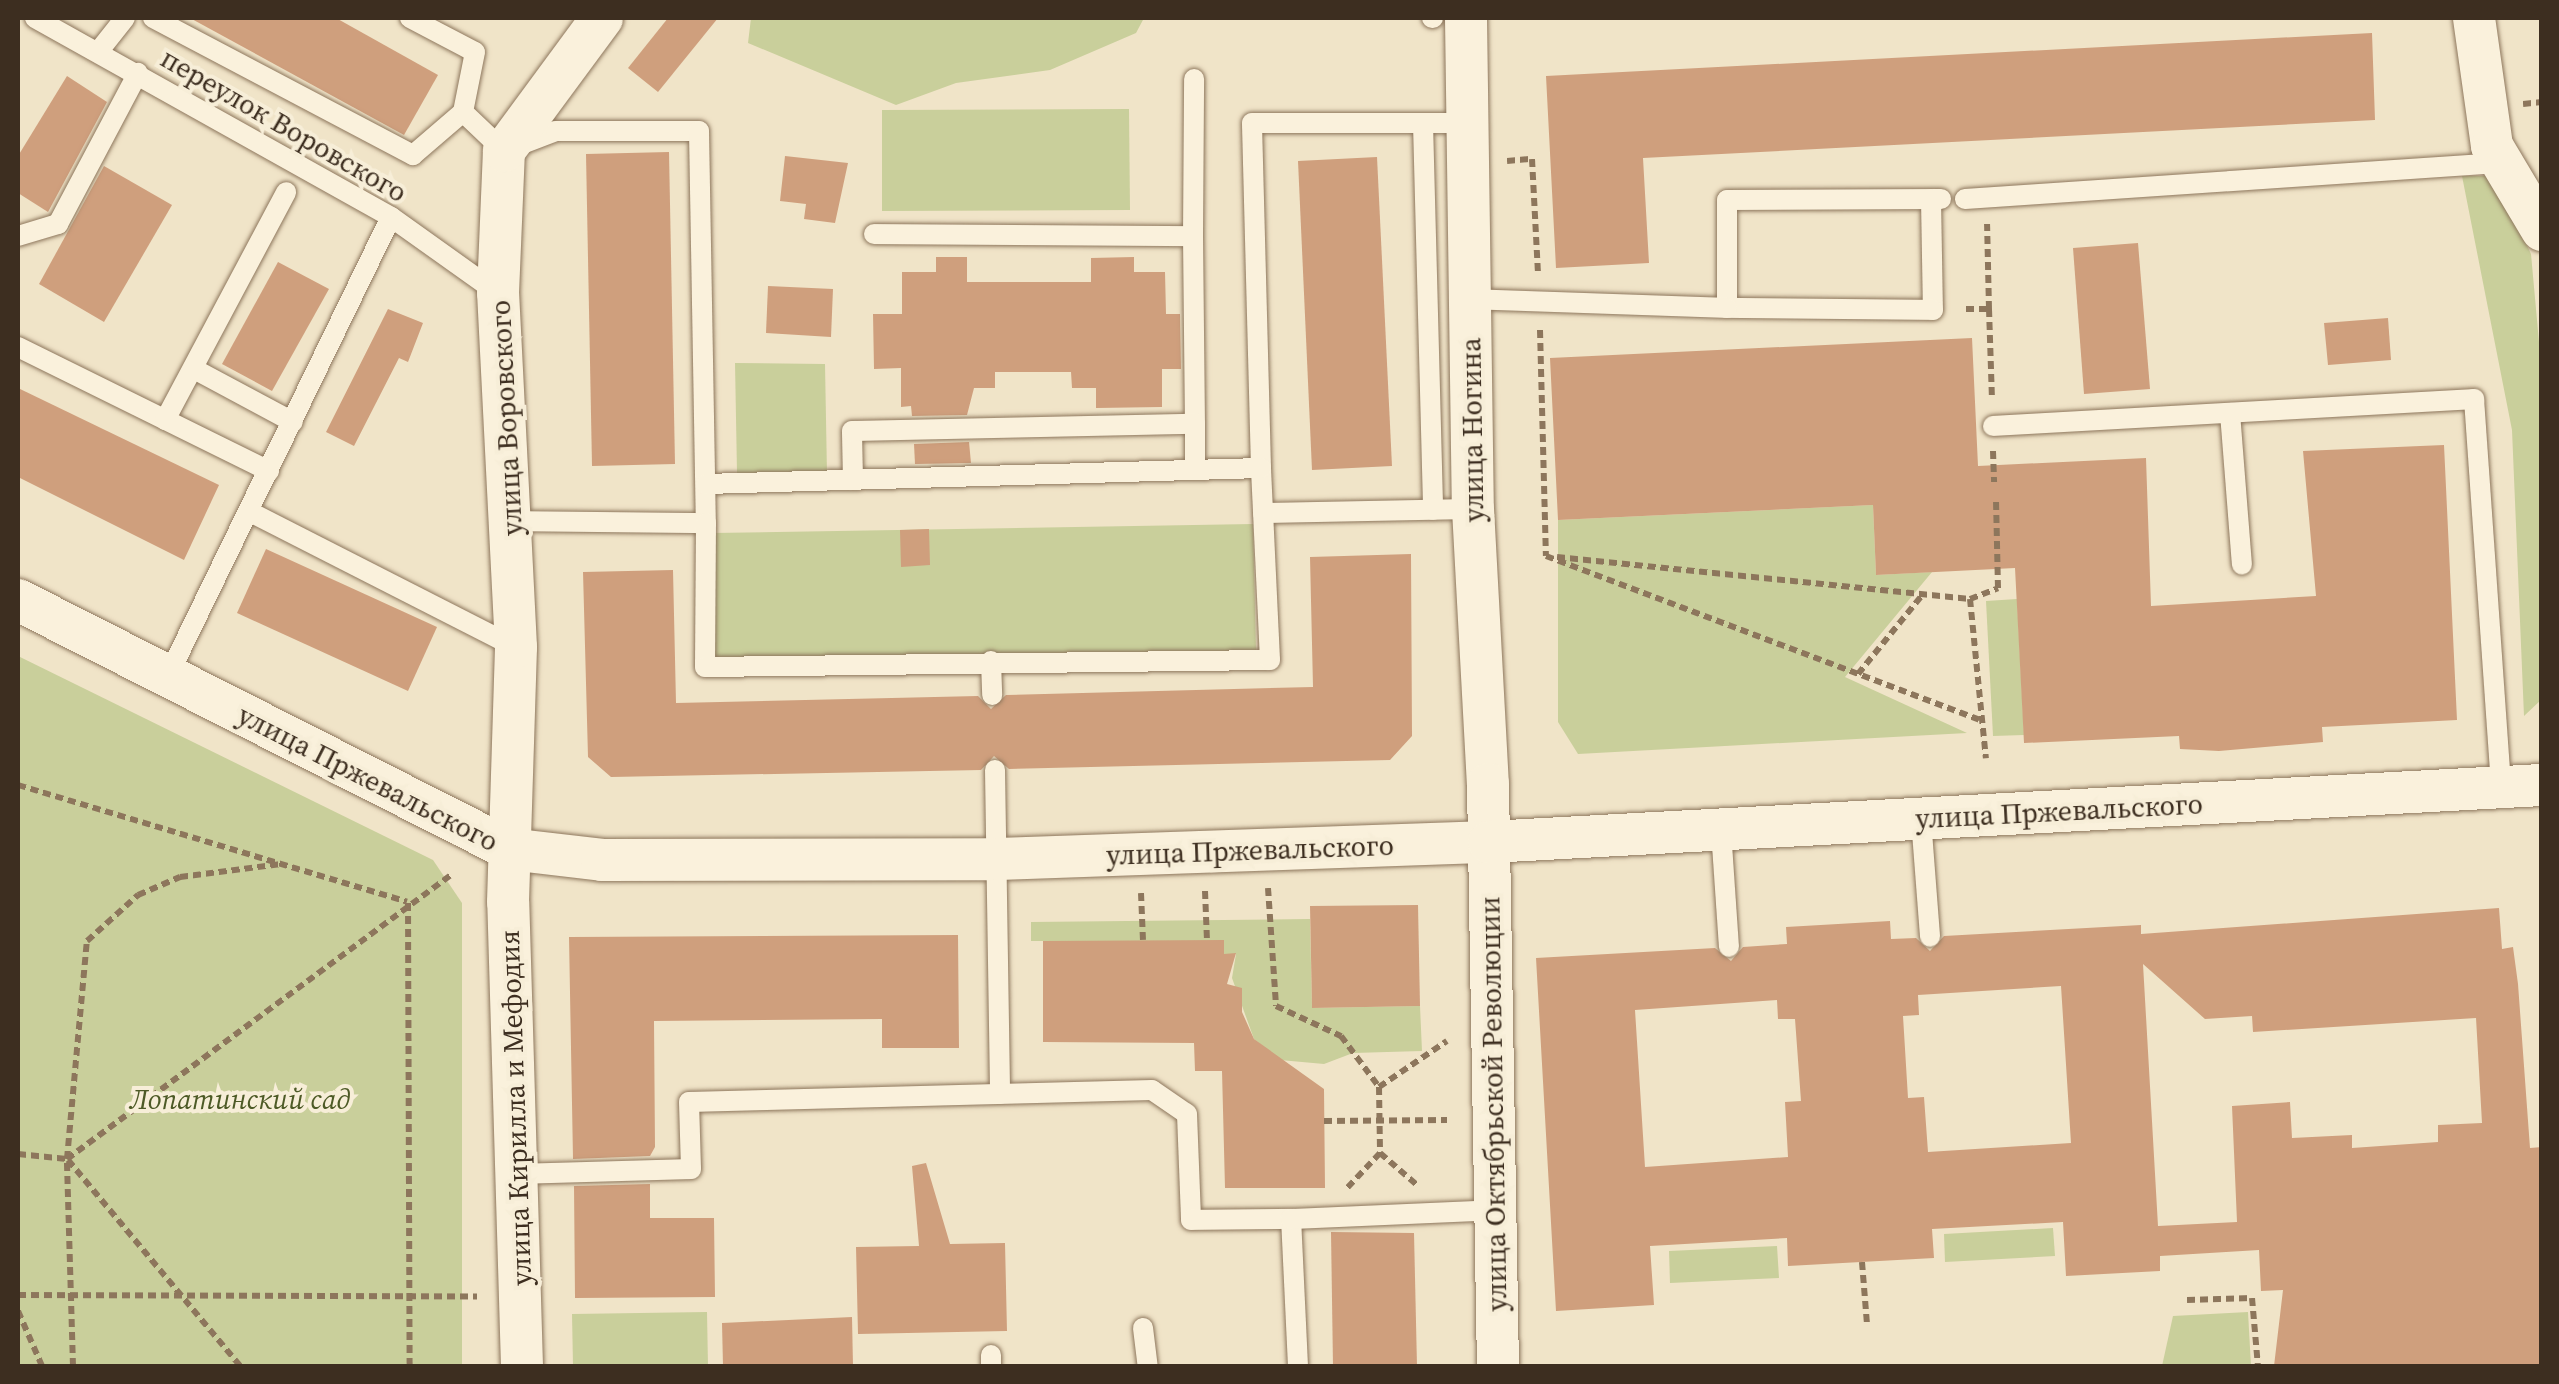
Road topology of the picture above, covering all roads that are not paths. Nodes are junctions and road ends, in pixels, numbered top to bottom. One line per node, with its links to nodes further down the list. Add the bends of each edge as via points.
1 (35, 18): 8 (lane, переулок Воровского)
2 (124, 18): 8 (lane)
3 (153, 18): 11 (lane, via 413,155)
4 (410, 18): 11 (lane, via 475,52)
5 (602, 18): 14 (street)
6 (1466, 18): 13 (street, улица Ногина)
7 (2474, 18): 15 (street, via 2483,107)
8 (98, 52): 9 (lane, переулок Воровского)
9 (138, 73): 18 (lane, переулок Воровского); 21 (lane, via 58,224)
10 (1194, 79): 22 (lane)
11 (463, 112): 14 (lane)
12 (1424, 124): 13 (lane); 33 (lane, via 1252,123); 38 (lane)
13 (1468, 124): 24 (street, улица Ногина)
14 (504, 151): 23 (street, улица Воровского); 37 (lane, via 556,131 699,131)
15 (2498, 162): 17 (lane); 19 (street)
16 (286, 192): 27 (lane)
17 (1965, 198)
18 (390, 217): 23 (lane, переулок Воровского); 30 (lane)
19 (2542, 230)
20 (874, 234): 22 (lane)
21 (18, 236)
22 (1193, 236): 31 (lane)
23 (498, 293): 41 (street, улица Воровского)
24 (1470, 300): 25 (lane); 38 (street, улица Ногина)
25 (1726, 308): 25 (lane, via 1933,310 1936,199 1727,200)
26 (18, 348): 29 (lane)
27 (194, 369): 29 (lane); 30 (lane)
28 (2230, 413): 32 (lane); 43 (lane); 50 (lane, via 2474,399)
29 (166, 420): 35 (lane)
30 (292, 422): 35 (lane)
31 (1195, 424): 34 (lane); 36 (lane, via 852,431)
32 (1992, 426)
33 (1260, 468): 34 (lane); 40 (lane)
34 (1195, 470): 36 (lane)
35 (269, 471): 39 (lane)
36 (852, 480): 37 (lane)
37 (706, 484): 42 (lane)
38 (1452, 509): 40 (lane); 53 (street, улица Ногина)
39 (250, 512): 45 (lane); 47 (lane)
40 (1263, 513): 46 (lane, via 1270,660)
41 (512, 521): 42 (lane); 45 (street, улица Воровского)
42 (706, 522): 46 (lane, via 705,667)
43 (2242, 565)
44 (18, 600): 47 (street, улица Пржевальского)
45 (516, 647): 54 (street, улица Воровского)
46 (991, 661): 48 (lane)
47 (168, 676): 54 (street, улица Пржевальского)
48 (992, 695)
49 (994, 770): 55 (lane)
50 (2521, 786): 51 (street, улица Пржевальского)
51 (1922, 819): 52 (street, улица Пржевальского); 56 (lane)
52 (1722, 830): 53 (street, улица Пржевальского); 57 (lane)
53 (1489, 842): 55 (street, улица Пржевальского); 60 (street, улица Октябрьской Революции)
54 (509, 849): 55 (street, улица Пржевальского, via 602,860); 59 (street, улица Кирилла и Мефодия)
55 (998, 859): 58 (lane)
56 (1930, 937)
57 (1730, 948)
58 (1000, 1094): 59 (lane, via 689,1102 691,1169); 61 (lane, via 1152,1090 1187,1114 1191,1220)
59 (516, 1174): 63 (street, улица Кирилла и Мефодия)
60 (1495, 1210): 61 (lane); 66 (street, улица Октябрьской Революции)
61 (1291, 1219): 65 (lane)
62 (1142, 1328): 64 (lane)
63 (522, 1366)
64 (1148, 1366)
65 (1298, 1366)
66 (1498, 1366)

